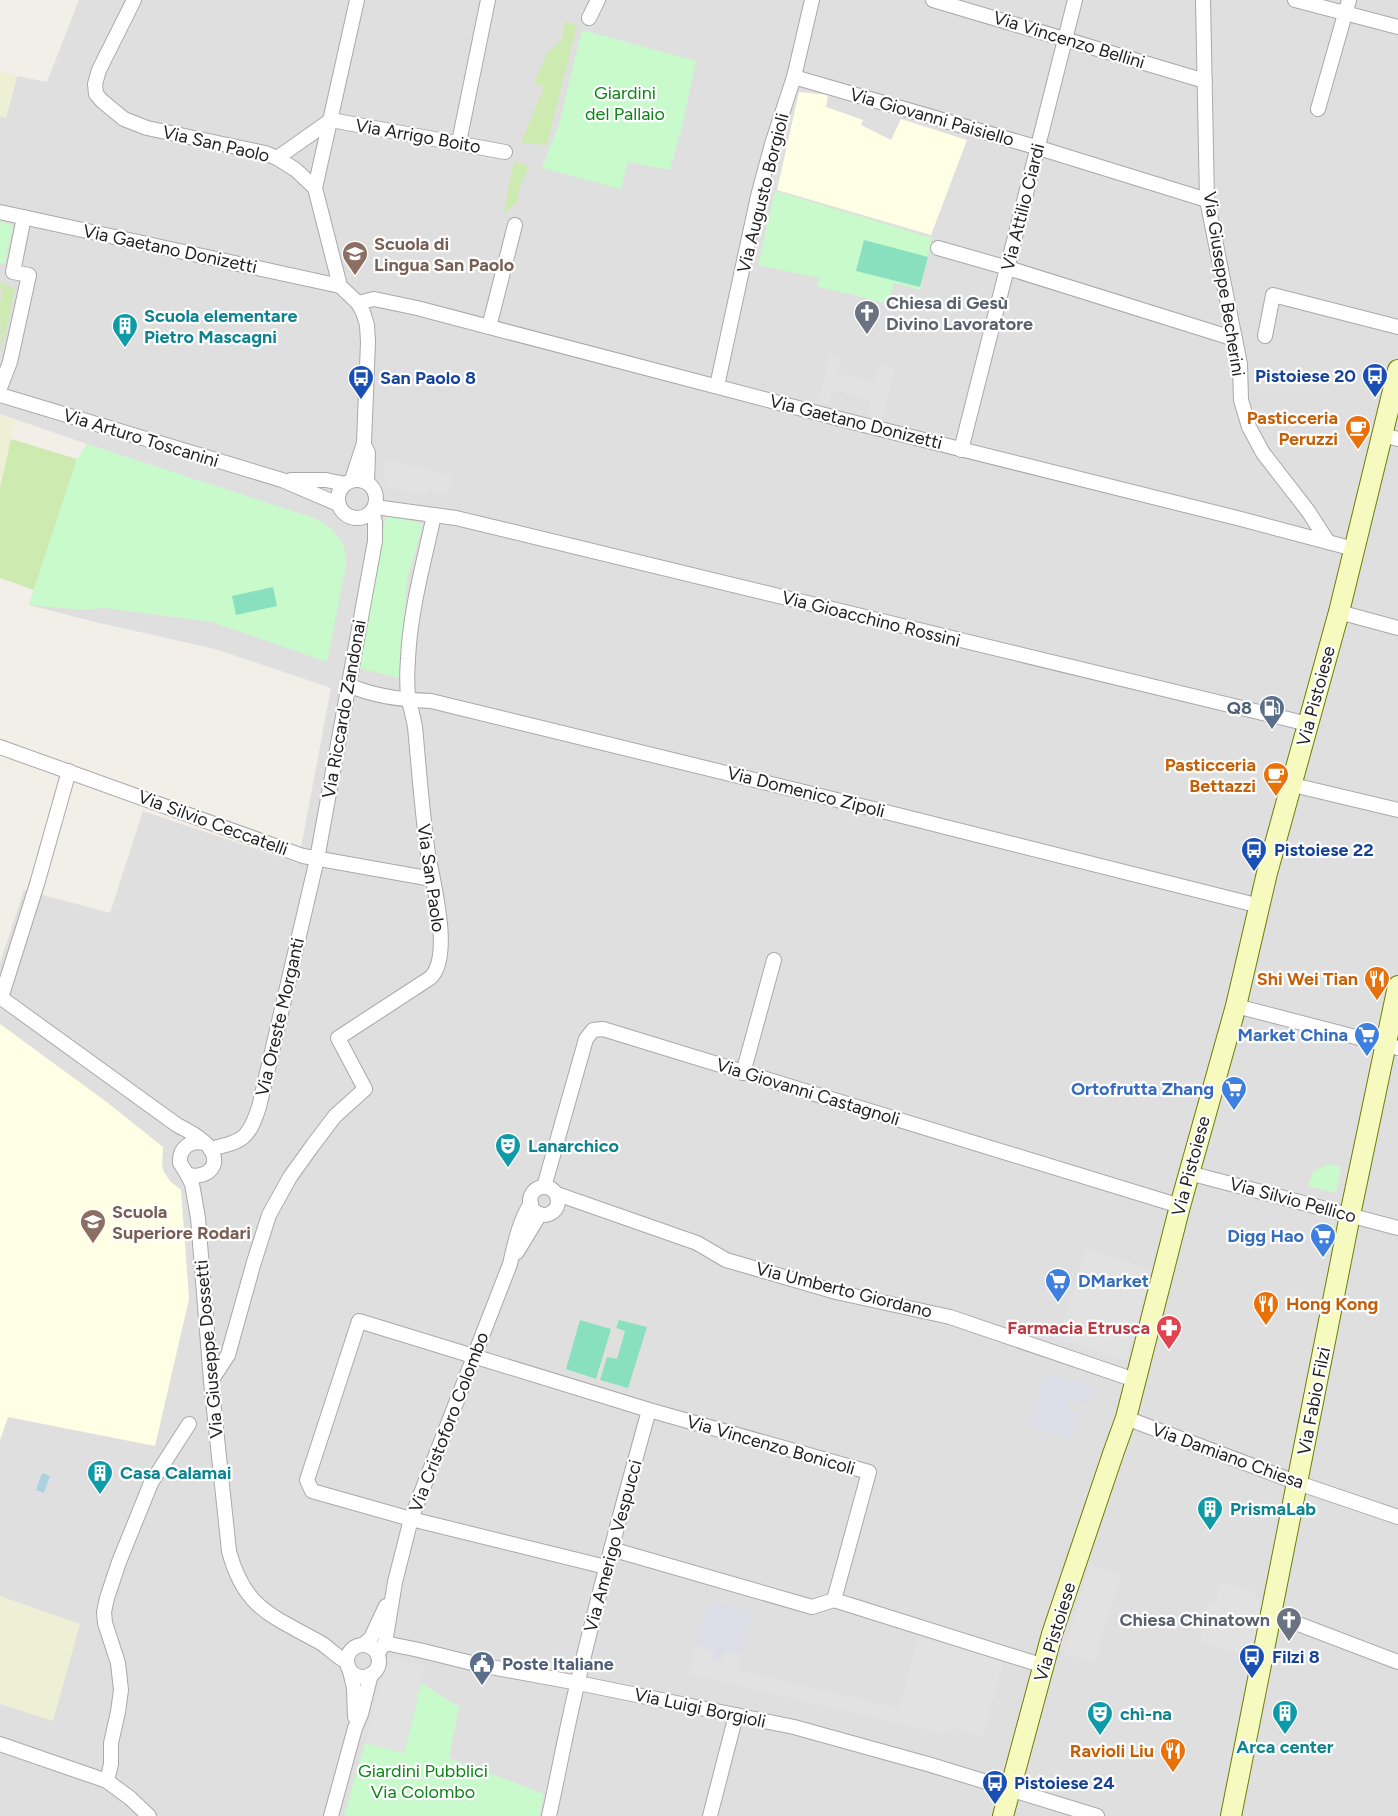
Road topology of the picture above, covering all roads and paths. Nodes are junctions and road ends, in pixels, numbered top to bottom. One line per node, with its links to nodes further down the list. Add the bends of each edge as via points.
1 (134, 0): 21 (street, Via San Paolo, via 99,70 95,84 102,101 124,119 147,128)
2 (357, 0): 17 (street)
3 (488, 0): 18 (street)
4 (598, 0): 11 (street)
5 (812, 0): 14 (street, Via Augusto Borgioli)
6 (933, 0): 13 (street, Via Vincenzo Bellini)
7 (1075, 0): 13 (street, Via Attilio Ciardi)
8 (1203, 0): 15 (street, Via Giuseppe Becherini)
9 (1295, 0): 10 (street)
10 (1347, 7): 12 (street); 16 (street)
11 (589, 18)
12 (1398, 27)
13 (1065, 39): 15 (street, Via Vincenzo Bellini); 19 (street, Via Attilio Ciardi)
14 (794, 77): 19 (street, Via Giovanni Paisiello); 36 (street, Via Augusto Borgioli, via 758,196)
15 (1205, 81): 23 (street, Via Giuseppe Becherini)
16 (1318, 109)
17 (331, 120): 18 (street, Via Arrigo Boito); 21 (street); 22 (street)
18 (459, 142): 20 (street, Via Arrigo Boito)
19 (1039, 148): 23 (street, Via Giovanni Paisiello); 28 (street, Via Attilio Ciardi)
20 (505, 152)
21 (278, 158): 22 (street, Via San Paolo)
22 (315, 188): 29 (street)
23 (1207, 200): 34 (street, Via Giuseppe Becherini)
24 (0, 212): 25 (street, Via Gaetano Donizetti)
25 (24, 217): 29 (street, Via Gaetano Donizetti); 37 (street, via 13,272 29,275 10,362)
26 (515, 225): 31 (street)
27 (938, 248): 28 (street)
28 (1008, 268): 34 (street); 41 (street, Via Attilio Ciardi)
29 (340, 286): 30 (street)
30 (358, 303): 31 (street, Via Gaetano Donizetti, via 374,299); 40 (street, via 367,326 368,342)
31 (489, 327): 36 (street, Via Gaetano Donizetti)
32 (1398, 327): 33 (street, via 1273,295)
33 (1264, 336)
34 (1235, 339): 49 (street, Via Giuseppe Becherini, via 1241,400 1249,427 1263,453)
35 (1398, 370): 39 (street, Via Pistoiese)
36 (717, 386): 41 (street, Via Gaetano Donizetti)
37 (0, 388)
38 (0, 395): 42 (street, Via Arturo Toscanini)
39 (1390, 437): 50 (street, Via Pistoiese)
40 (364, 443): 43 (street); 44 (street, via 368,453)
41 (962, 450): 49 (street, Via Gaetano Donizetti)
42 (282, 480): 43 (street, Via Arturo Toscanini); 45 (street, Via Arturo Toscanini)
43 (348, 482): 44 (street); 45 (street, via 340,490)
44 (367, 482): 46 (street, via 375,492)
45 (338, 504): 48 (street, via 346,515)
46 (374, 509): 47 (street); 48 (street); 51 (street, Via Riccardo Zandonai, via 375,541)
47 (434, 515): 55 (street, Via San Paolo, via 411,623); 56 (street, Via Gioacchino Rossini)
48 (357, 518): 51 (street, Via Riccardo Zandonai, via 366,533)
49 (1328, 542): 50 (street, Via Gaetano Donizetti)
50 (1354, 549): 52 (street, Via Pistoiese)
51 (370, 559): 54 (street, Via Riccardo Zandonai)
52 (1339, 612): 53 (street); 56 (street, Via Pistoiese)
53 (1398, 628)
54 (349, 686): 55 (street, Via Domenico Zipoli); 61 (street, Via Riccardo Zandonai)
55 (409, 700): 62 (street, Via San Paolo); 63 (street, Via Domenico Zipoli, via 431,701)
56 (1308, 724): 59 (street, Via Pistoiese)
57 (0, 747): 58 (street, Via Silvio Ceccatelli)
58 (69, 771): 61 (street, Via Silvio Ceccatelli); 66 (street)
59 (1293, 785): 60 (street); 63 (street, Via Pistoiese)
60 (1398, 810)
61 (317, 859): 62 (street, Via Silvio Ceccatelli); 71 (street, Via Oreste Morganti, via 253,1125 238,1140)
62 (432, 879): 85 (street, Via San Paolo, via 439,913 437,970 338,1038 365,1089 335,1116 290,1177 270,1215 228,1355)
63 (1260, 906): 67 (street, Via Pistoiese)
64 (774, 960): 69 (street)
65 (1398, 986): 68 (street, Via Fabio Filzi)
66 (0, 998): 70 (street)
67 (1236, 1006): 68 (street); 73 (street, Via Pistoiese)
68 (1391, 1047): 80 (street, Via Fabio Filzi)
69 (743, 1072): 75 (street, Via Giovanni Castagnoli, via 603,1029 593,1030 586,1039); 78 (street, Via Giovanni Castagnoli)
70 (177, 1125): 71 (street); 72 (street)
71 (207, 1146): 72 (street, via 194,1142); 74 (street, via 213,1154 213,1165 208,1173)
72 (182, 1150): 74 (street, via 182,1167)
73 (1189, 1173): 78 (street, Via Pistoiese); 80 (street, Via Silvio Pellico)
74 (195, 1175): 85 (street, Via Giuseppe Dossetti, via 199,1186)
75 (544, 1187): 76 (street); 77 (street, via 534,1191)
76 (557, 1194): 79 (street, via 555,1210); 84 (street, Via Umberto Giordano, via 697,1243 726,1260 836,1292 950,1317)
77 (531, 1203): 79 (street); 82 (street, Via Cristoforo Colombo, via 516,1234)
78 (1180, 1206): 84 (street, Via Pistoiese)
79 (540, 1214): 82 (street, Via Cristoforo Colombo)
80 (1350, 1215): 81 (street, Via Silvio Pellico); 89 (street, Via Fabio Filzi)
81 (1398, 1228)
82 (510, 1264): 83 (street, Via Cristoforo Colombo)
83 (475, 1356): 86 (street); 91 (street, Via Cristoforo Colombo); 91 (street, via 359,1321 308,1485 315,1492)
84 (1135, 1380): 87 (street, Via Pistoiese)
85 (211, 1381): 98 (street, Via Giuseppe Dossetti, via 234,1571 253,1602)
86 (649, 1410): 92 (street, Via Amerigo Vespucci); 95 (street, Via Vincenzo Bonicoli, via 869,1472)
87 (1126, 1418): 89 (street, Via Damiano Chiesa); 101 (street, Via Pistoiese)
88 (189, 1424): 108 (street, via 151,1482 106,1598 105,1623 118,1663 121,1690)
89 (1298, 1483): 90 (street, Via Damiano Chiesa); 96 (street, Via Fabio Filzi)
90 (1398, 1516)
91 (411, 1519): 93 (street); 94 (street, Via Cristoforo Colombo)
92 (611, 1549): 93 (street, Via Amerigo Vespucci); 95 (street, via 812,1607)
93 (606, 1567): 104 (street, Via Amerigo Vespucci)
94 (395, 1582): 97 (street, Via Cristoforo Colombo, via 371,1638); 99 (street, Via Cristoforo Colombo)
95 (834, 1600): 101 (street)
96 (1272, 1614): 100 (street); 116 (street, Via Fabio Filzi)
97 (358, 1646): 98 (street, Via Giuseppe Dossetti); 99 (street); 102 (street, Via Cristoforo Colombo, via 347,1657)
98 (329, 1648): 102 (street, Via Giuseppe Dossetti)
99 (381, 1649): 103 (street, Via Cristoforo Colombo); 104 (street, Via Luigi Borgioli, via 419,1650)
100 (1398, 1662)
101 (1044, 1666): 109 (street, Via Pistoiese)
102 (349, 1667): 103 (street, via 362,1676); 106 (street, Via Cristoforo Colombo)
103 (371, 1674): 106 (street, Via Cristoforo Colombo)
104 (578, 1683): 105 (street, Via Luigi Borgioli); 112 (street, Via Amerigo Vespucci)
105 (736, 1715): 109 (street, Via Luigi Borgioli, via 794,1727); 113 (street)
106 (355, 1728): 111 (street, Via Cristoforo Colombo)
107 (0, 1743): 108 (street)
108 (106, 1781): 110 (street)
109 (1010, 1789): 114 (street, Via Pistoiese); 115 (street, Via Luigi Borgioli)
110 (149, 1816)
111 (331, 1816)
112 (549, 1816)
113 (710, 1816)
114 (1003, 1816)
115 (1096, 1816)
116 (1231, 1816)

